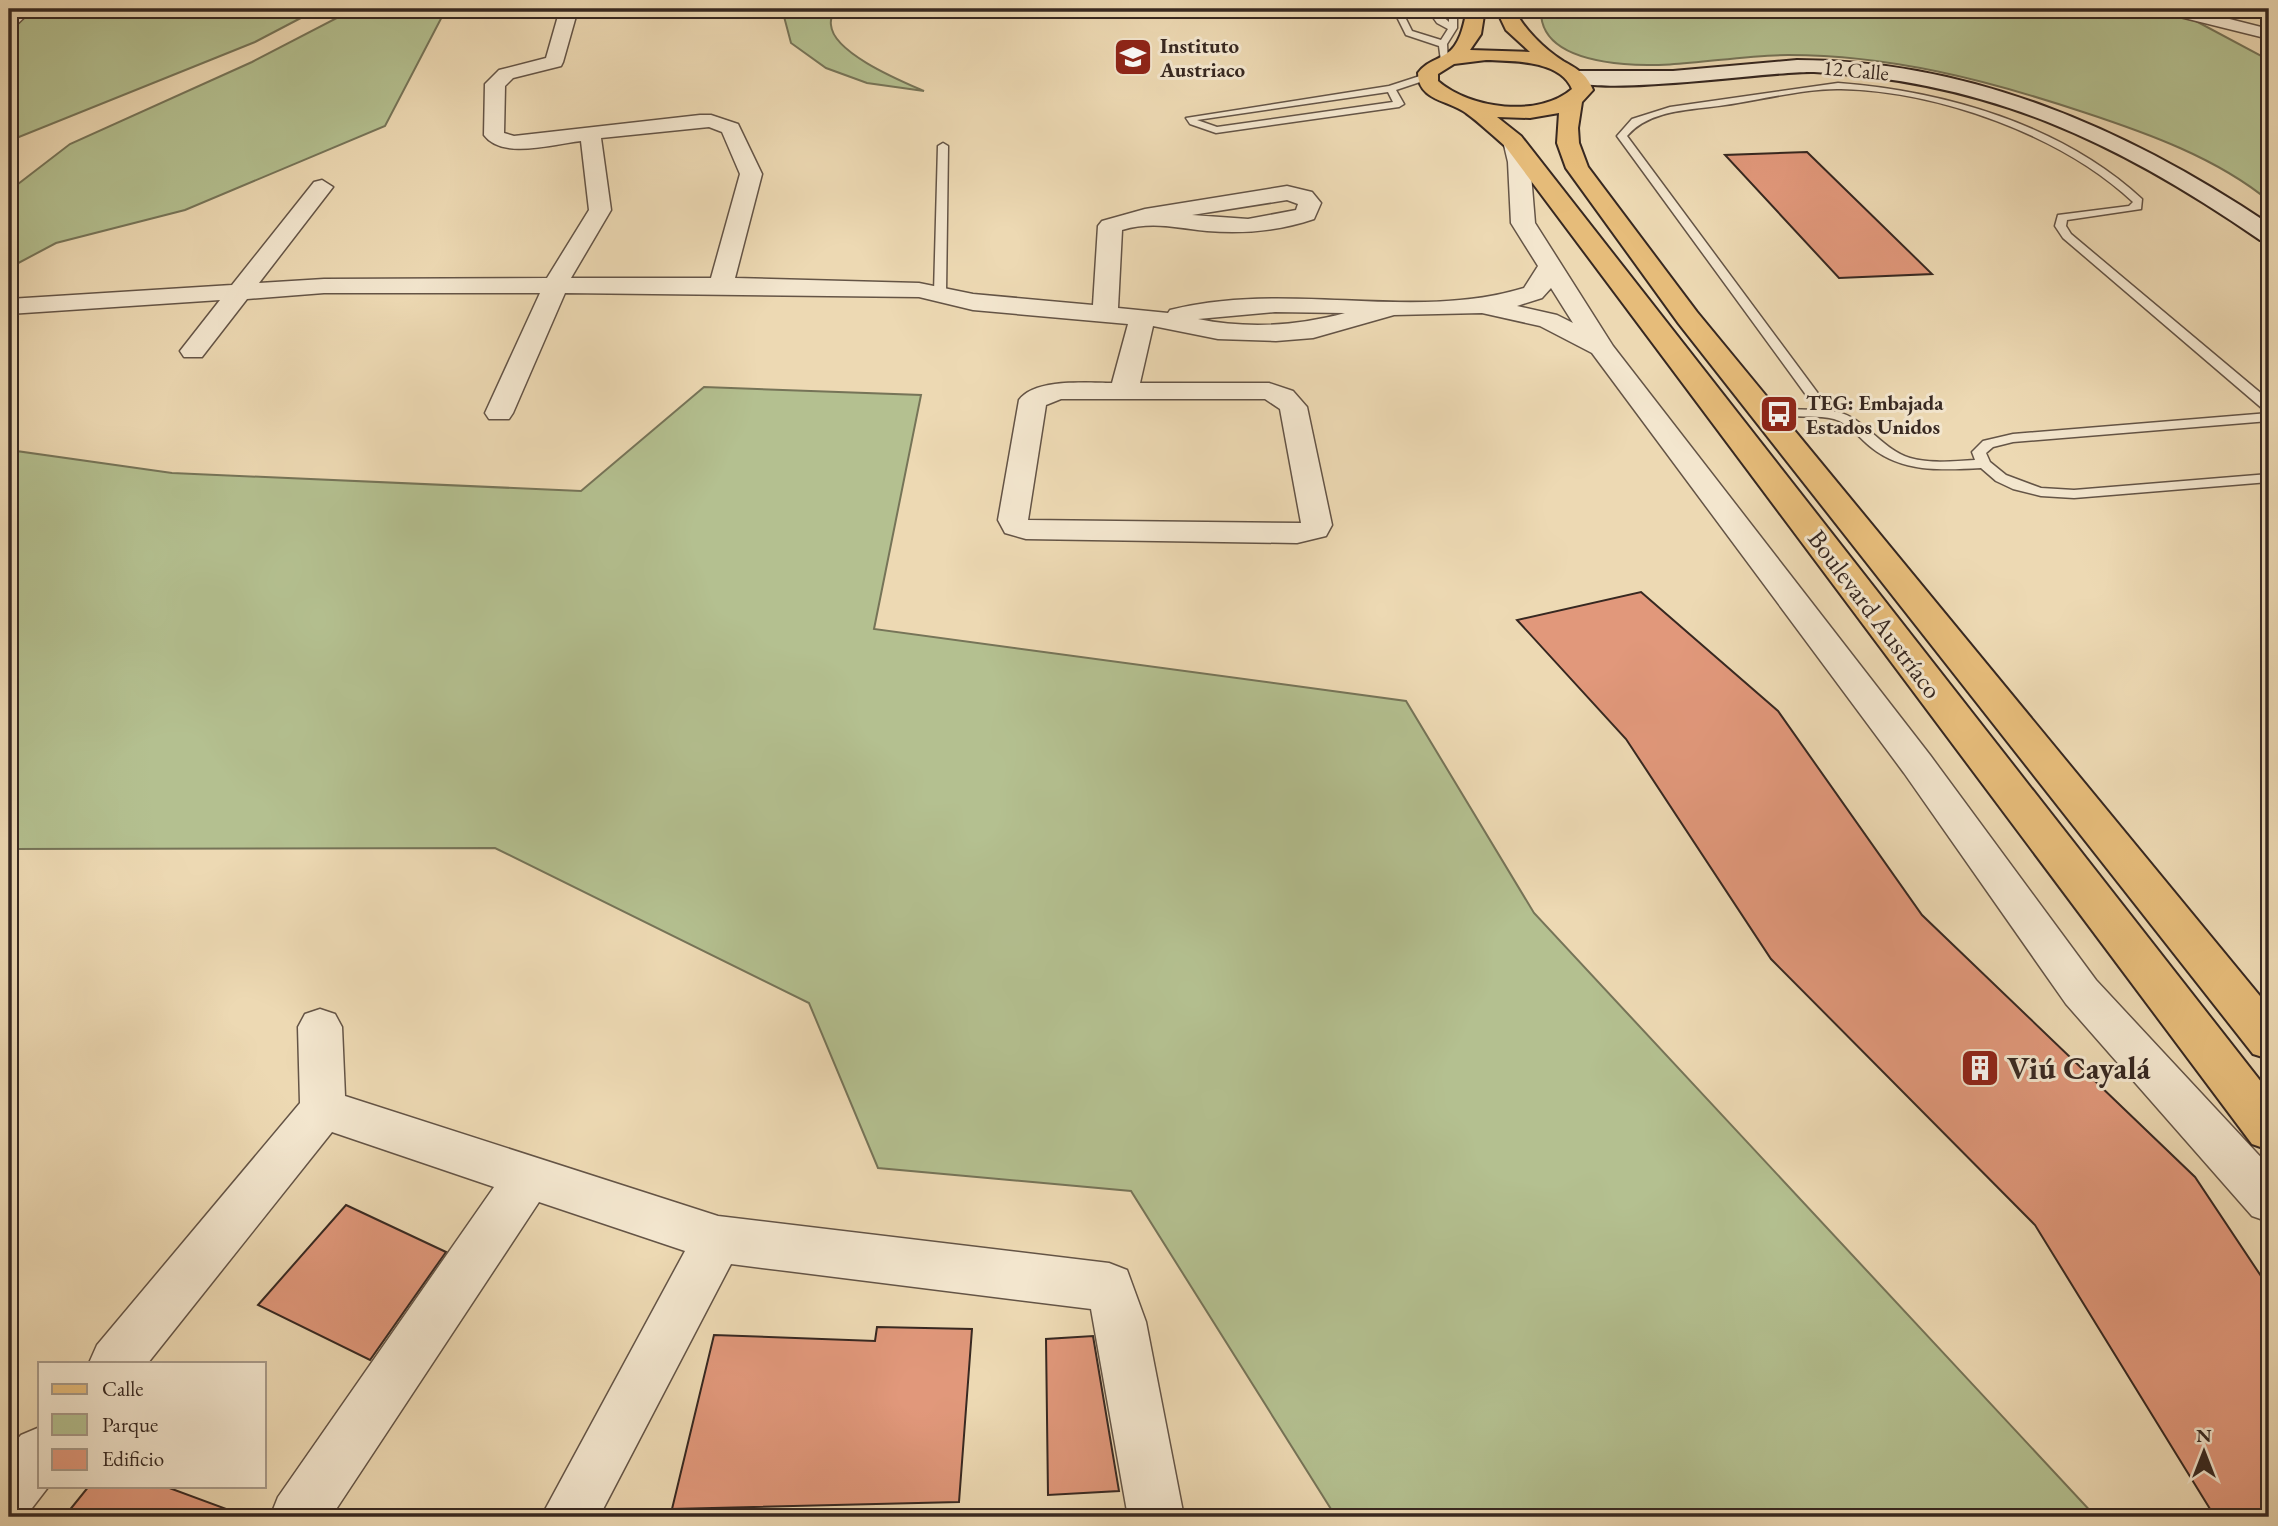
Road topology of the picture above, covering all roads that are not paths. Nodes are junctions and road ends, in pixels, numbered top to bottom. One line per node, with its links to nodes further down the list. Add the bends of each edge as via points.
1 (29, 9): 10 (lane)
2 (569, 9): 19 (street, via 554,62 506,74 495,84 494,135 513,142)
3 (1397, 9): 12 (lane, via 1409,33)
4 (1431, 9): 9 (lane)
5 (1453, 9): 9 (lane)
6 (1476, 9): 12 (main road, via 1471,34)
7 (1505, 9): 13 (main road, via 1513,26)
8 (2170, 9): 11 (street)
9 (1453, 28): 12 (lane)
10 (9, 29)
11 (2269, 34)
12 (1447, 54): 13 (main road, via 1510,55); 14 (main road)
13 (1555, 65): 16 (main road)
14 (1426, 77): 15 (lane); 18 (main road, via 1436,92)
15 (1391, 89): 15 (lane, via 1317,101 1191,118 1216,130 1399,104)
16 (1577, 91): 17 (street, 12 Calle, via 1790,66 1855,68 1924,78); 18 (main road, via 1528,111); 46 (main road, Boulevard Austríaco, via 1566,121 1567,146 1577,168 1672,296)
17 (2007, 101): 24 (street, 12 Calle, via 2063,118 2140,152); 25 (street, 12 Calle, via 2123,155)
18 (1472, 107): 20 (main road, Boulevard Austríaco)
19 (590, 133): 27 (street, via 600,210); 28 (street, via 700,121 731,128 751,174)
20 (1513, 141): 26 (street, via 1522,223); 48 (main road, Boulevard Austríaco)
21 (943, 146): 30 (lane)
22 (322, 187): 29 (street)
23 (1146, 216): 23 (street, via 1270,194 1304,197 1310,203 1306,214 1278,222 1229,224); 33 (street, via 1110,226)
24 (2269, 235)
25 (2269, 254)
26 (1549, 268): 31 (street, via 1533,293); 35 (street)
27 (556, 285): 28 (street); 29 (street, via 324,286); 39 (street)
28 (721, 285): 30 (street)
29 (237, 292): 32 (street); 36 (street)
30 (940, 293): 33 (street, via 973,302)
31 (1476, 305): 34 (street, via 1391,308 1313,330 1276,333 1218,331); 35 (street, via 1548,320)
32 (9, 307)
33 (1105, 314): 34 (street)
34 (1151, 319): 37 (street)
35 (1602, 349): 50 (street, via 1917,764 2081,992)
36 (193, 351)
37 (1124, 391): 37 (street, via 1269,391 1283,397 1293,407 1315,529 1297,534 1026,530 1016,526 1013,520 1033,400 1058,391)
38 (2269, 407): 41 (lane, via 2067,236 2060,226 2062,217 2129,209 2137,207 2138,201 2120,183 2041,137 1958,106 1866,86 1670,110 1635,121 1622,135)
39 (499, 412)
40 (1790, 412): 41 (lane)
41 (1825, 412): 43 (lane, via 1849,421 1879,447 1905,461 1937,466)
42 (2269, 417): 43 (lane, via 2013,438 1988,444 1979,452)
43 (1984, 464): 44 (lane, via 2018,486 2074,494)
44 (2269, 478)
45 (320, 1027): 47 (street)
46 (2269, 1040)
47 (323, 1109): 49 (street); 52 (street)
48 (2269, 1129)
49 (528, 1177): 51 (street); 55 (street)
50 (2269, 1200)
51 (718, 1239): 56 (street); 57 (street, via 1110,1287 1121,1322)
52 (116, 1362)
53 (38, 1456): 54 (street)
54 (9, 1492)
55 (298, 1517)
56 (569, 1517)
57 (1156, 1517)

